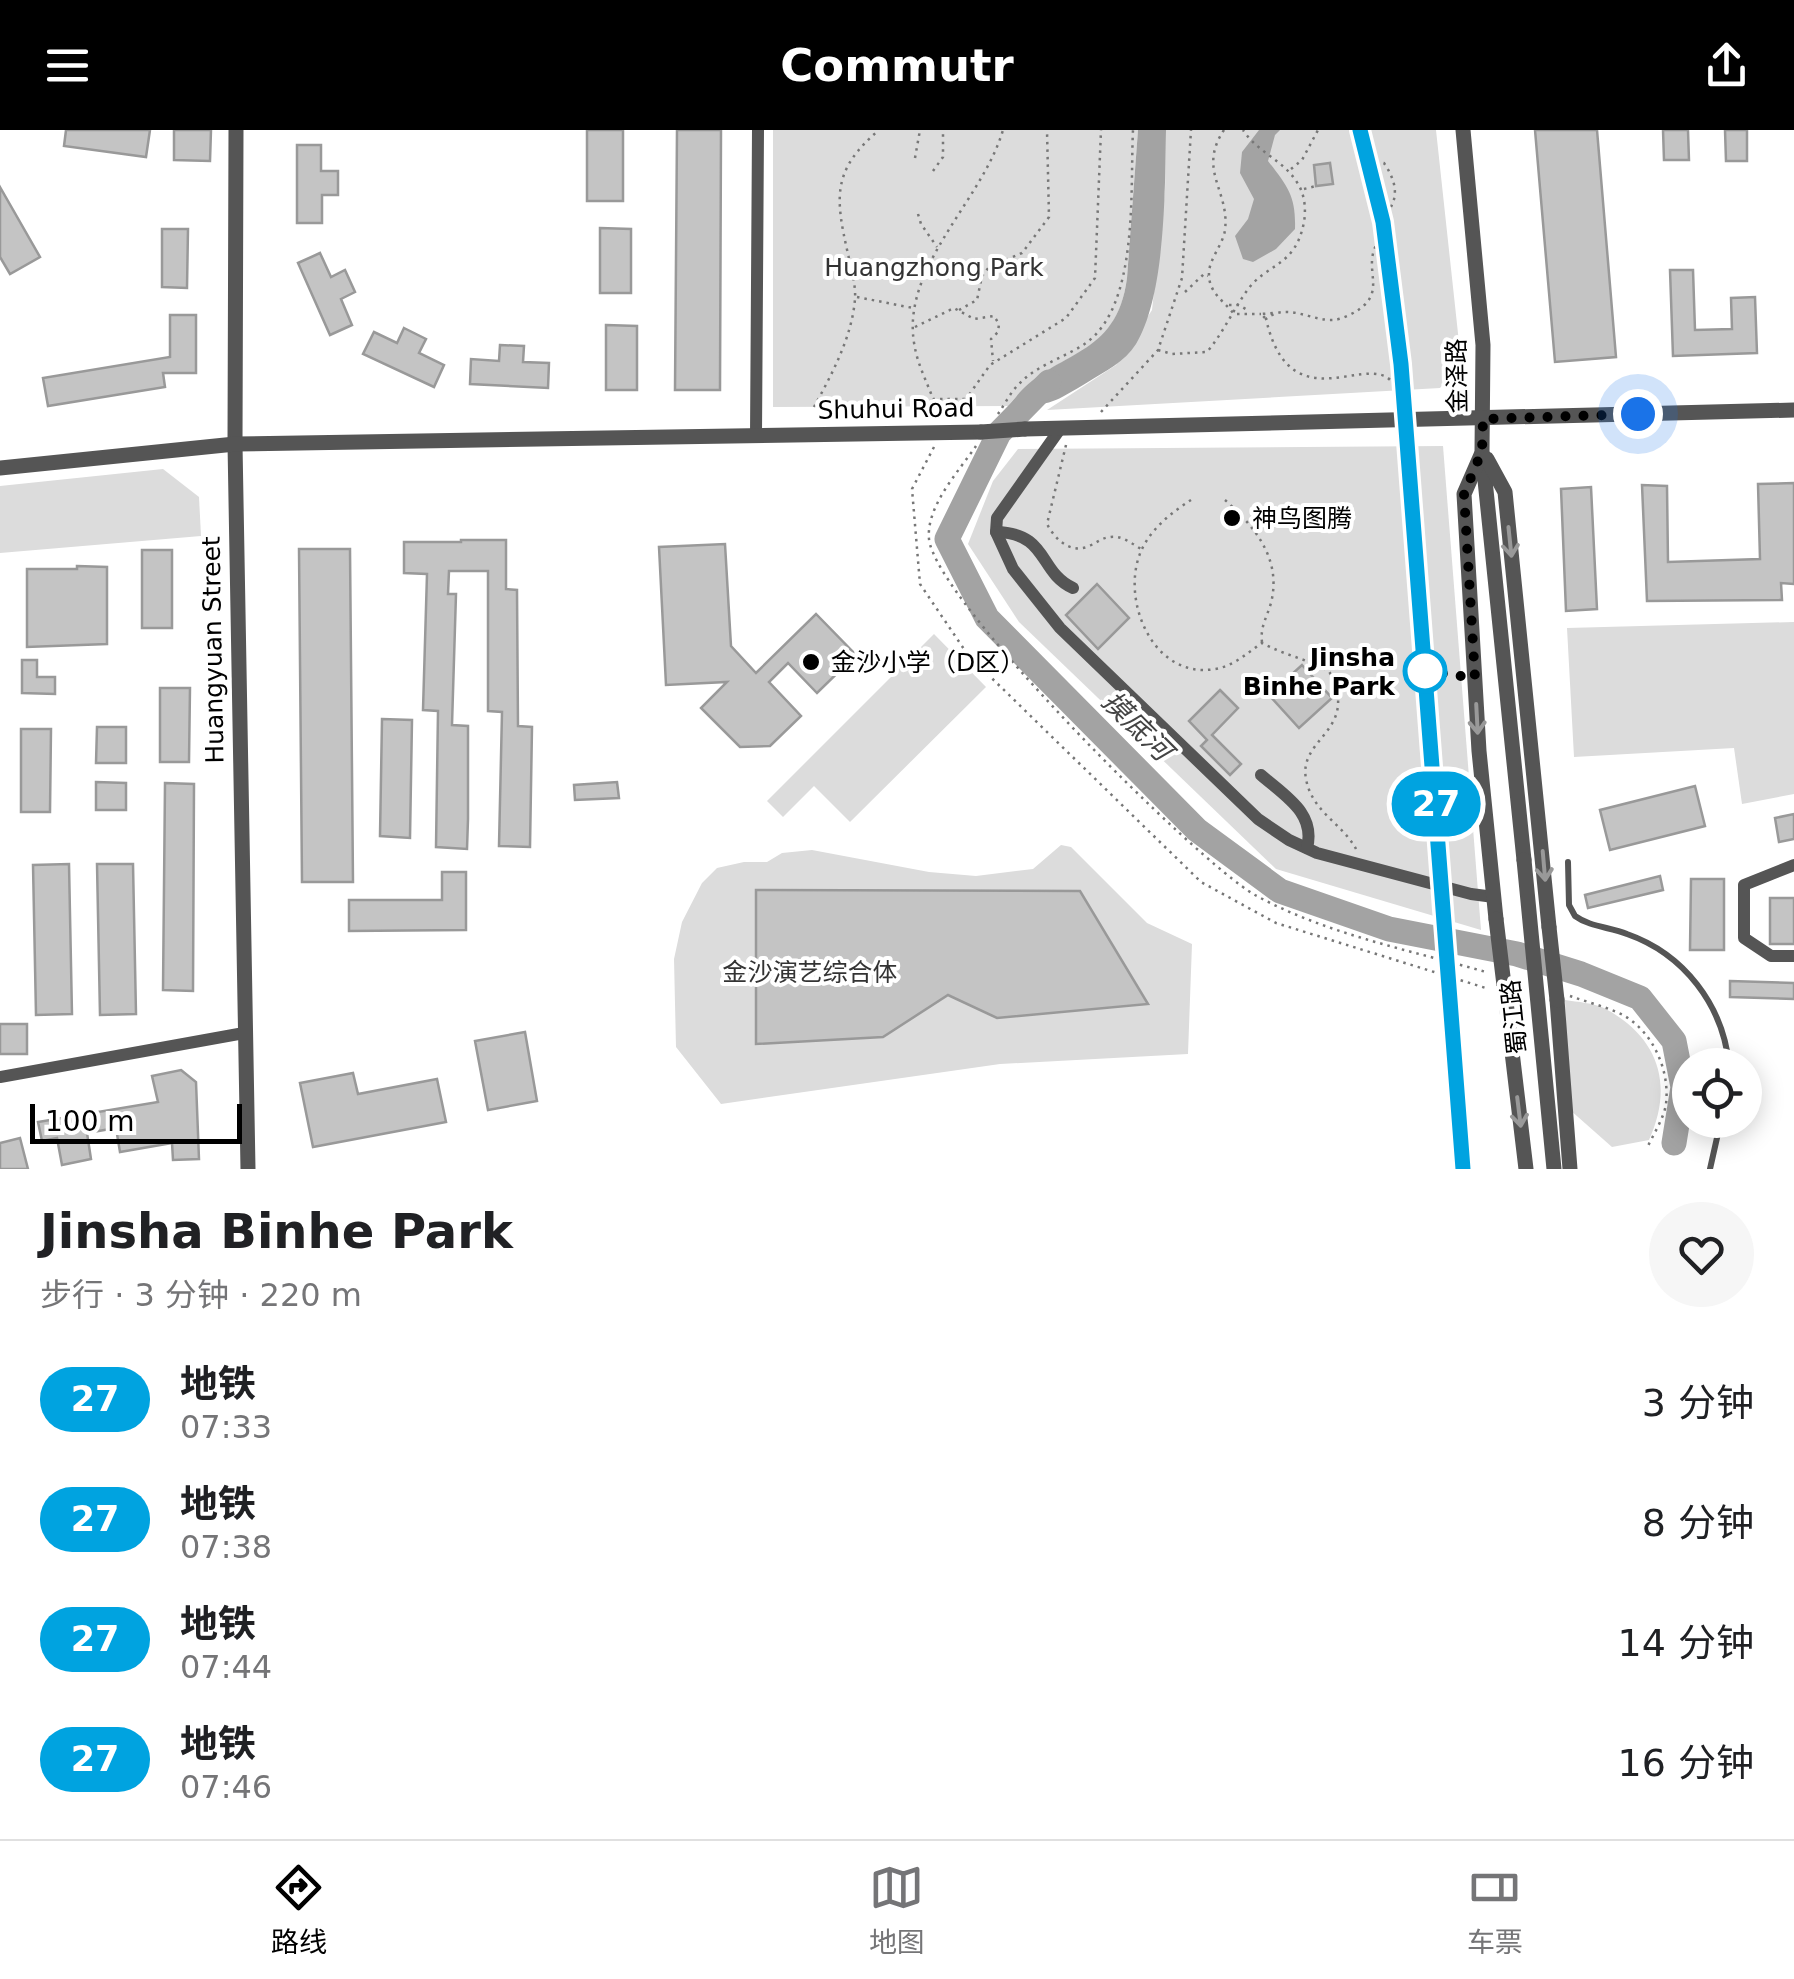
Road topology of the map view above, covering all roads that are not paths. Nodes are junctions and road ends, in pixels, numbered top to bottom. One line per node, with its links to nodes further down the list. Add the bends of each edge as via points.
1 (236, 130): 8 (street, Huangyuan Street)
2 (758, 130): 7 (street)
3 (1462, 130): 5 (street, 金泽路, via 1483,344)
4 (1794, 410): 5 (street, Shuhui Road)
5 (1483, 419): 6 (street, Shuhui Road); 9 (street, 金泽路)
6 (1072, 428): 7 (street, Shuhui Road, bridge, via 980,437); 11 (street, via 997,518)
7 (756, 436): 8 (street, Shuhui Road)
8 (235, 444): 10 (street, Shuhui Road); 20 (street, Huangyuan Street)
9 (1482, 451): 15 (street, 金泽路); 18 (street, one-way to 18, via 1464,494); 27 (street, one-way to 27, bridge, via 1505,492 1549,928 1564,998)
10 (0, 468)
11 (996, 532): 12 (street, via 1037,545); 14 (street, via 1013,568 1060,628 1258,819)
12 (1074, 588)
13 (1261, 775): 14 (street, via 1303,812 1310,825)
14 (1308, 848): 18 (street)
15 (1524, 860): 26 (street, 蜀江路, bridge)
16 (1568, 862): 21 (lane, via 1574,916 1654,944 1682,965 1707,998)
17 (1794, 865): 19 (street, via 1744,886 1744,938 1771,956)
18 (1494, 897): 25 (street, one-way to 25, bridge)
19 (1794, 956)
20 (244, 1033): 22 (street); 24 (street, Huangyuan Street)
21 (1727, 1048)
22 (0, 1077)
23 (1717, 1138): 28 (lane)
24 (248, 1169)
25 (1526, 1169)
26 (1554, 1169)
27 (1570, 1169)
28 (1710, 1169)

